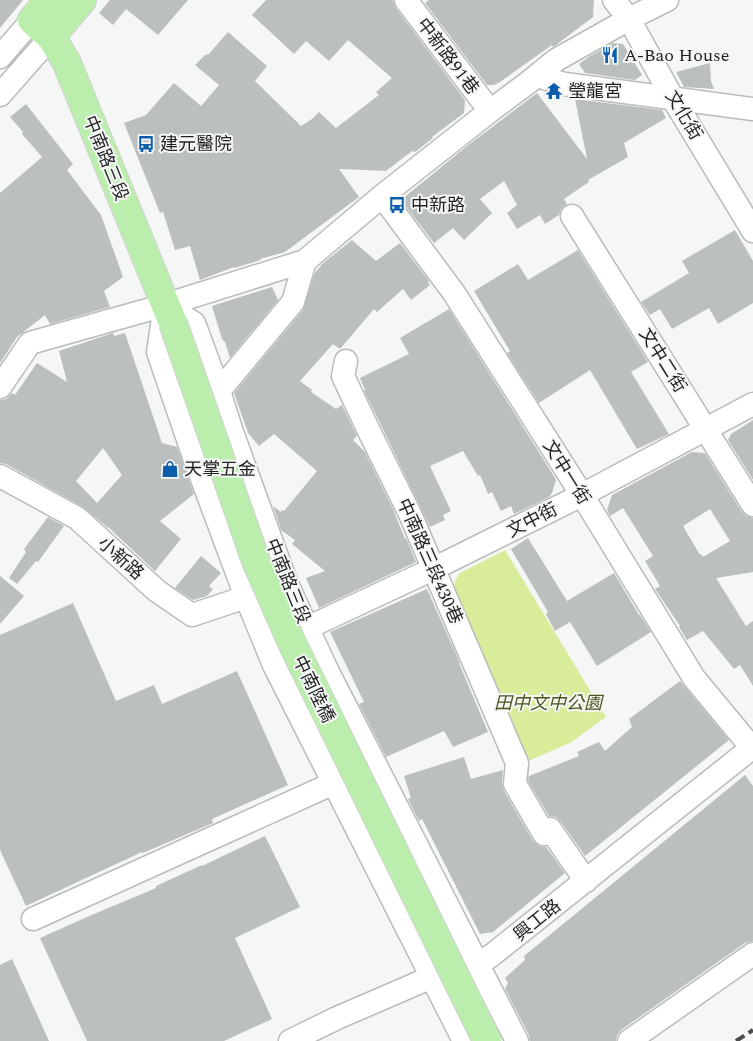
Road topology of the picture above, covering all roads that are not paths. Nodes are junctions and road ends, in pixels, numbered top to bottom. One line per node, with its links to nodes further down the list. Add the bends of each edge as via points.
1 (49, 0): 7 (main road)
2 (82, 0): 7 (main road)
3 (406, 0): 13 (street, 中新路91巷)
4 (614, 0): 6 (street, 文化街)
5 (667, 0): 6 (street)
6 (629, 19): 9 (street, via 556,60); 11 (street, 文化街)
7 (41, 28): 8 (street); 10 (street); 18 (main road, 中南路三段, via 66,61)
8 (0, 57)
9 (536, 76): 11 (street, via 566,84); 13 (street)
10 (0, 95)
11 (672, 97): 12 (street); 16 (street, 文化街)
12 (753, 109)
13 (490, 111): 14 (street)
14 (382, 196): 17 (street); 25 (street, 文中一街, via 454,293)
15 (572, 216): 23 (street, 文中二街)
16 (753, 231)
17 (305, 261): 18 (street); 21 (street, via 293,302)
18 (169, 314): 20 (street, via 30,343); 21 (street, 中南路三段, via 194,323); 28 (street, via 158,352); 39 (main road, 中南陸橋, bridge, via 256,561 296,652)
19 (346, 361): 27 (street, 中南路三段430巷, via 344,376)
20 (0, 387)
21 (219, 391): 29 (street, 中南路三段, via 286,584)
22 (753, 404): 23 (street, 文中街)
23 (706, 429): 25 (street, 文中街); 26 (street, 文中二街)
24 (0, 476): 28 (street, 小新路, via 77,518 158,590 192,615)
25 (582, 495): 27 (street, 文中街); 30 (street, 文中一街, via 694,678)
26 (753, 505)
27 (433, 569): 29 (street, 文中街); 32 (street, 中南路三段430巷, via 544,834 550,829)
28 (246, 597): 31 (street, via 274,665)
29 (306, 628): 35 (street, 中南路三段)
30 (753, 747): 32 (street, 興工路)
31 (334, 783): 33 (street); 36 (street)
32 (586, 880): 35 (street, 興工路)
33 (34, 920)
34 (753, 954): 41 (street)
35 (477, 965): 36 (street, 興工路); 40 (street, 中南路三段)
36 (432, 977): 37 (street, 興工路); 38 (street)
37 (290, 1041)
38 (464, 1041)
39 (487, 1041)
40 (516, 1041)
41 (629, 1041)

